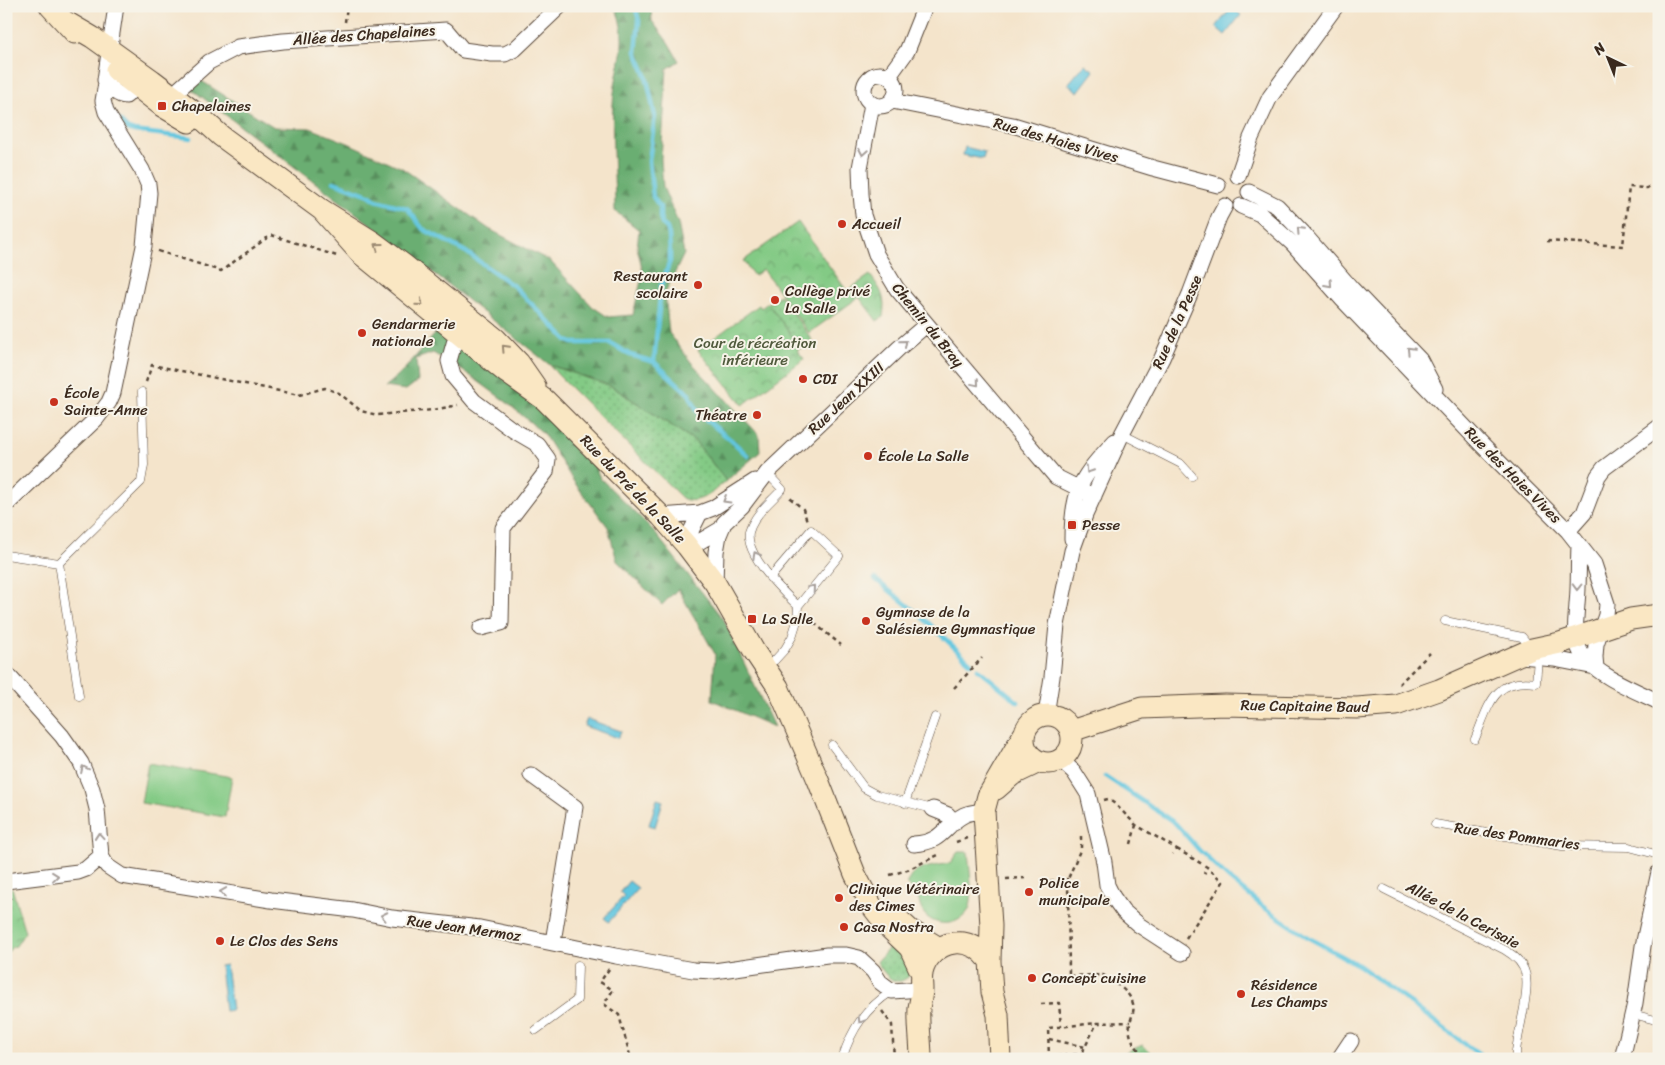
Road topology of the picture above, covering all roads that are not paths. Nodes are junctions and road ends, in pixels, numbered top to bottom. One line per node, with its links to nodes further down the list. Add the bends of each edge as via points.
1 (50, 6): 6 (main road, Rue du Pré de la Salle)
2 (116, 6): 6 (street)
3 (560, 6): 10 (street, Allée des Chapelaines, via 515,49 505,54 463,50 446,30 284,40 238,47 209,62 180,88)
4 (925, 6): 7 (street, via 908,51)
5 (1336, 6): 13 (street, via 1270,97)
6 (108, 65): 8 (main road, Rue du Pré de la Salle); 8 (street); 12 (street, via 103,101)
7 (889, 76): 9 (street, via 896,87); 11 (street, via 878,73 865,82 865,97)
8 (130, 82): 10 (main road, Rue du Pré de la Salle); 12 (street)
9 (892, 101): 11 (street, via 883,106); 14 (street, Rue des Haies Vives, via 1013,125)
10 (170, 102): 19 (main road, Rue du Pré de la Salle, via 198,115 221,136 322,210 360,253)
11 (872, 104): 18 (street, Chemin du Bray, one-way to 18, via 860,168 863,215 876,254 897,289)
12 (111, 122): 28 (street, via 148,184 149,203 144,246 116,382 109,402 97,418)
13 (1238, 176): 14 (street, via 1226,177); 15 (street, via 1245,180)
14 (1218, 185): 16 (street, via 1217,195)
15 (1249, 192): 17 (street); 21 (street, Rue des Haies Vives, one-way to 15, via 1420,360 1292,220 1277,206)
16 (1225, 206): 17 (street); 23 (street, Rue de la Pesse, via 1162,358)
17 (1241, 206): 21 (street, Rue des Haies Vives, one-way to 21, via 1260,214 1293,244)
18 (926, 325): 24 (street, Rue Jean XXIII, one-way to 18); 26 (street, Chemin du Bray, one-way to 26, via 1056,478)
19 (465, 326): 30 (main road, Rue du Pré de la Salle, via 507,373 545,400); 45 (street, via 449,361 453,376 474,401 537,444 548,459 546,472 503,528 501,623)
20 (142, 392): 37 (lane, via 144,466 141,482)
21 (1444, 406): 32 (street, Rue des Haies Vives)
22 (1659, 427): 32 (street, via 1604,468 1584,513)
23 (1122, 434): 25 (lane, via 1182,464); 26 (street, Rue de la Pesse, one-way to 26, via 1092,465); 27 (street, Rue de la Pesse)
24 (767, 473): 29 (street, Rue Jean XXIII, one-way to 29); 31 (street, Rue Jean XXIII); 38 (lane, one-way to 24, via 750,545 749,533 754,519 782,489)
25 (1192, 476)
26 (1078, 488): 27 (street, Chemin du Bray); 35 (street, Rue de la Pesse, via 1073,507)
27 (1094, 496): 35 (street, Rue de la Pesse)
28 (6, 505)
29 (700, 513): 30 (street, Rue Jean XXIII); 33 (street)
30 (661, 516): 33 (main road, Rue du Pré de la Salle)
31 (721, 529): 33 (street, Rue Jean XXIII); 39 (street, Rue Jean XXIII)
32 (1568, 531): 34 (street, Rue des Haies Vives)
33 (687, 546): 39 (main road, Rue du Pré de la Salle)
34 (1579, 546): 44 (street, Rue des Haies Vives, via 1594,564 1606,604); 46 (street, one-way to 46)
35 (1072, 552): 54 (street, Rue de la Pesse, via 1056,625)
36 (6, 555): 37 (lane)
37 (59, 563): 52 (lane)
38 (770, 578): 41 (lane); 41 (lane, one-way to 38, via 839,556 811,530)
39 (715, 583): 48 (main road, Rue du Pré de la Salle, via 752,619); 51 (main road, Rue du Pré de la Salle)
40 (1659, 605): 44 (main road, Rue Capitaine Baud, via 1636,607)
41 (798, 608): 48 (lane, via 792,637)
42 (1659, 615): 44 (main road, Rue Capitaine Baud)
43 (1445, 621): 47 (lane, via 1522,637)
44 (1604, 621): 46 (main road, Rue Capitaine Baud); 49 (street, via 1596,644)
45 (481, 628)
46 (1575, 632): 47 (main road, Rue Capitaine Baud, via 1557,635); 49 (street, via 1583,656)
47 (1529, 654): 49 (street); 56 (main road, Rue Capitaine Baud, via 1396,705 1357,708 1225,705 1142,708); 58 (lane, via 1536,683 1524,681 1500,689)
48 (775, 660): 51 (main road, Rue du Pré de la Salle)
49 (1596, 668): 53 (street)
50 (6, 673): 71 (street, one-way to 50, via 95,802 81,763 62,736)
51 (778, 687): 63 (main road, Rue du Pré de la Salle)
52 (79, 696)
53 (1659, 702)
54 (1046, 715): 56 (main road, via 1066,722); 57 (main road, via 1029,724)
55 (935, 717): 64 (lane)
56 (1071, 731): 60 (main road, via 1069,752)
57 (1024, 734): 61 (main road, via 1024,745); 65 (main road)
58 (1475, 739)
59 (832, 745): 64 (lane, via 864,788)
60 (1061, 760): 61 (main road, via 1050,764); 79 (street, via 1074,772 1088,794 1107,885 1113,897 1139,925)
61 (1039, 762): 65 (main road, via 1012,776)
62 (532, 775): 76 (street, via 575,807)
63 (818, 780): 78 (main road, Rue du Pré de la Salle, via 841,813 879,900 910,930); 82 (main road, Rue du Pré de la Salle, via 871,905 910,948)
64 (905, 803): 66 (lane)
65 (986, 804): 67 (street); 75 (main road)
66 (933, 809): 67 (street, via 948,815)
67 (954, 823): 69 (street, via 937,839)
68 (1436, 824): 70 (lane, Rue des Pommaries, via 1562,846 1629,847)
69 (914, 844)
70 (1659, 854)
71 (101, 856): 73 (street, one-way to 71, via 78,872); 76 (street, Rue Jean Mermoz, one-way to 71, via 480,928 392,918 122,876 107,866)
72 (1659, 872): 85 (street)
73 (6, 880)
74 (1384, 889): 95 (lane, Allée de la Cerisaie, via 1519,960 1528,981)
75 (989, 897): 77 (main road); 80 (main road)
76 (553, 942): 83 (street, Rue Jean Mermoz, via 693,970 714,971 846,955 859,958)
77 (964, 943): 78 (main road); 80 (main road, via 979,949)
78 (939, 948): 82 (main road, via 925,963)
79 (1180, 951)
80 (990, 961): 84 (main road)
81 (578, 965): 88 (lane, via 577,1000)
82 (922, 982): 83 (street); 91 (main road, via 919,1008); 92 (main road, Rue du Pré de la Salle, via 928,1007)
83 (892, 991): 90 (lane, one-way to 90, via 865,1013)
84 (992, 992): 86 (lane); 93 (main road, via 998,1015)
85 (1633, 1014): 87 (lane); 96 (street)
86 (989, 1015)
87 (1659, 1021)
88 (536, 1030)
89 (1351, 1041): 94 (street)
90 (842, 1059)
91 (921, 1059)
92 (930, 1059)
93 (1000, 1059)
94 (1340, 1059)
95 (1516, 1059)
96 (1622, 1059)

